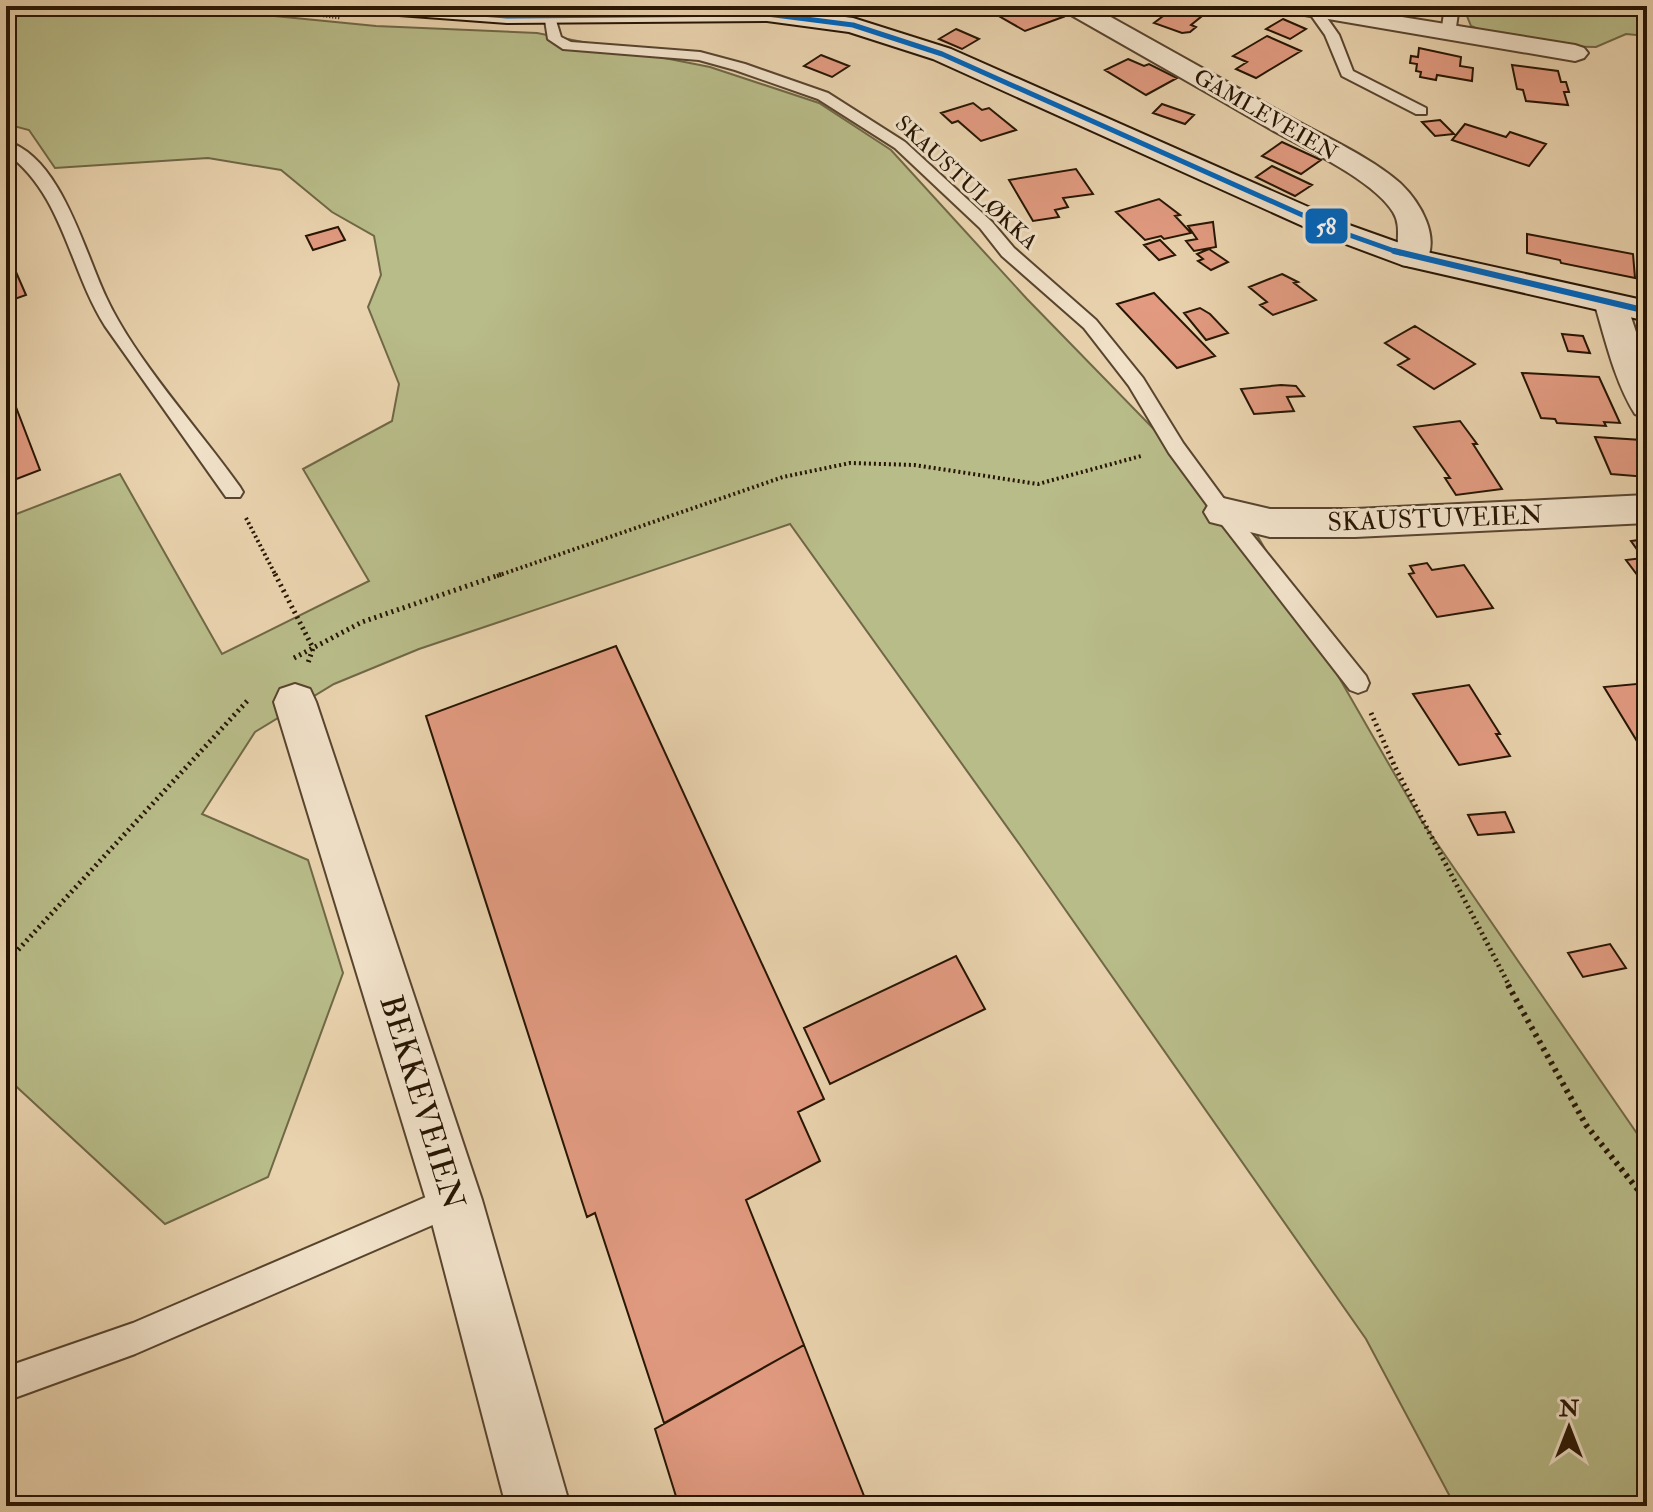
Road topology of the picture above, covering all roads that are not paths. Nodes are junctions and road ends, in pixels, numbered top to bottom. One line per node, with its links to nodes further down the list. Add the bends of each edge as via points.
1 (372, 6): 6 (street)
2 (1113, 6): 5 (street)
3 (1452, 6): 7 (lane)
4 (1304, 8): 7 (street); 9 (lane, via 1332,35 1347,73)
5 (1080, 9): 11 (street, GAMLEVEIEN, via 1389,189 1414,226)
6 (549, 17): 11 (street, via 767,14 853,25 942,54 1258,198); 17 (lane, SKAUSTULØKKA, via 555,39 568,46 700,56 740,67 823,96 900,145 1090,324 1136,382)
7 (1448, 34): 8 (street)
8 (1575, 53)
9 (1421, 111)
10 (6, 146): 15 (lane, via 25,157 52,193 109,319)
11 (1413, 258): 12 (street)
12 (1611, 305): 13 (street); 14 (street)
13 (1647, 311)
14 (1647, 406)
15 (233, 492)
16 (1647, 509): 17 (street, SKAUSTUVEIEN, via 1355,523 1270,523)
17 (1223, 512): 19 (lane, SKAUSTULØKKA)
18 (282, 683): 20 (street, BEKKEVEIEN)
19 (1358, 683)
20 (454, 1200): 21 (lane, via 135,1338); 22 (street, BEKKEVEIEN)
21 (6, 1384)
22 (538, 1506)

